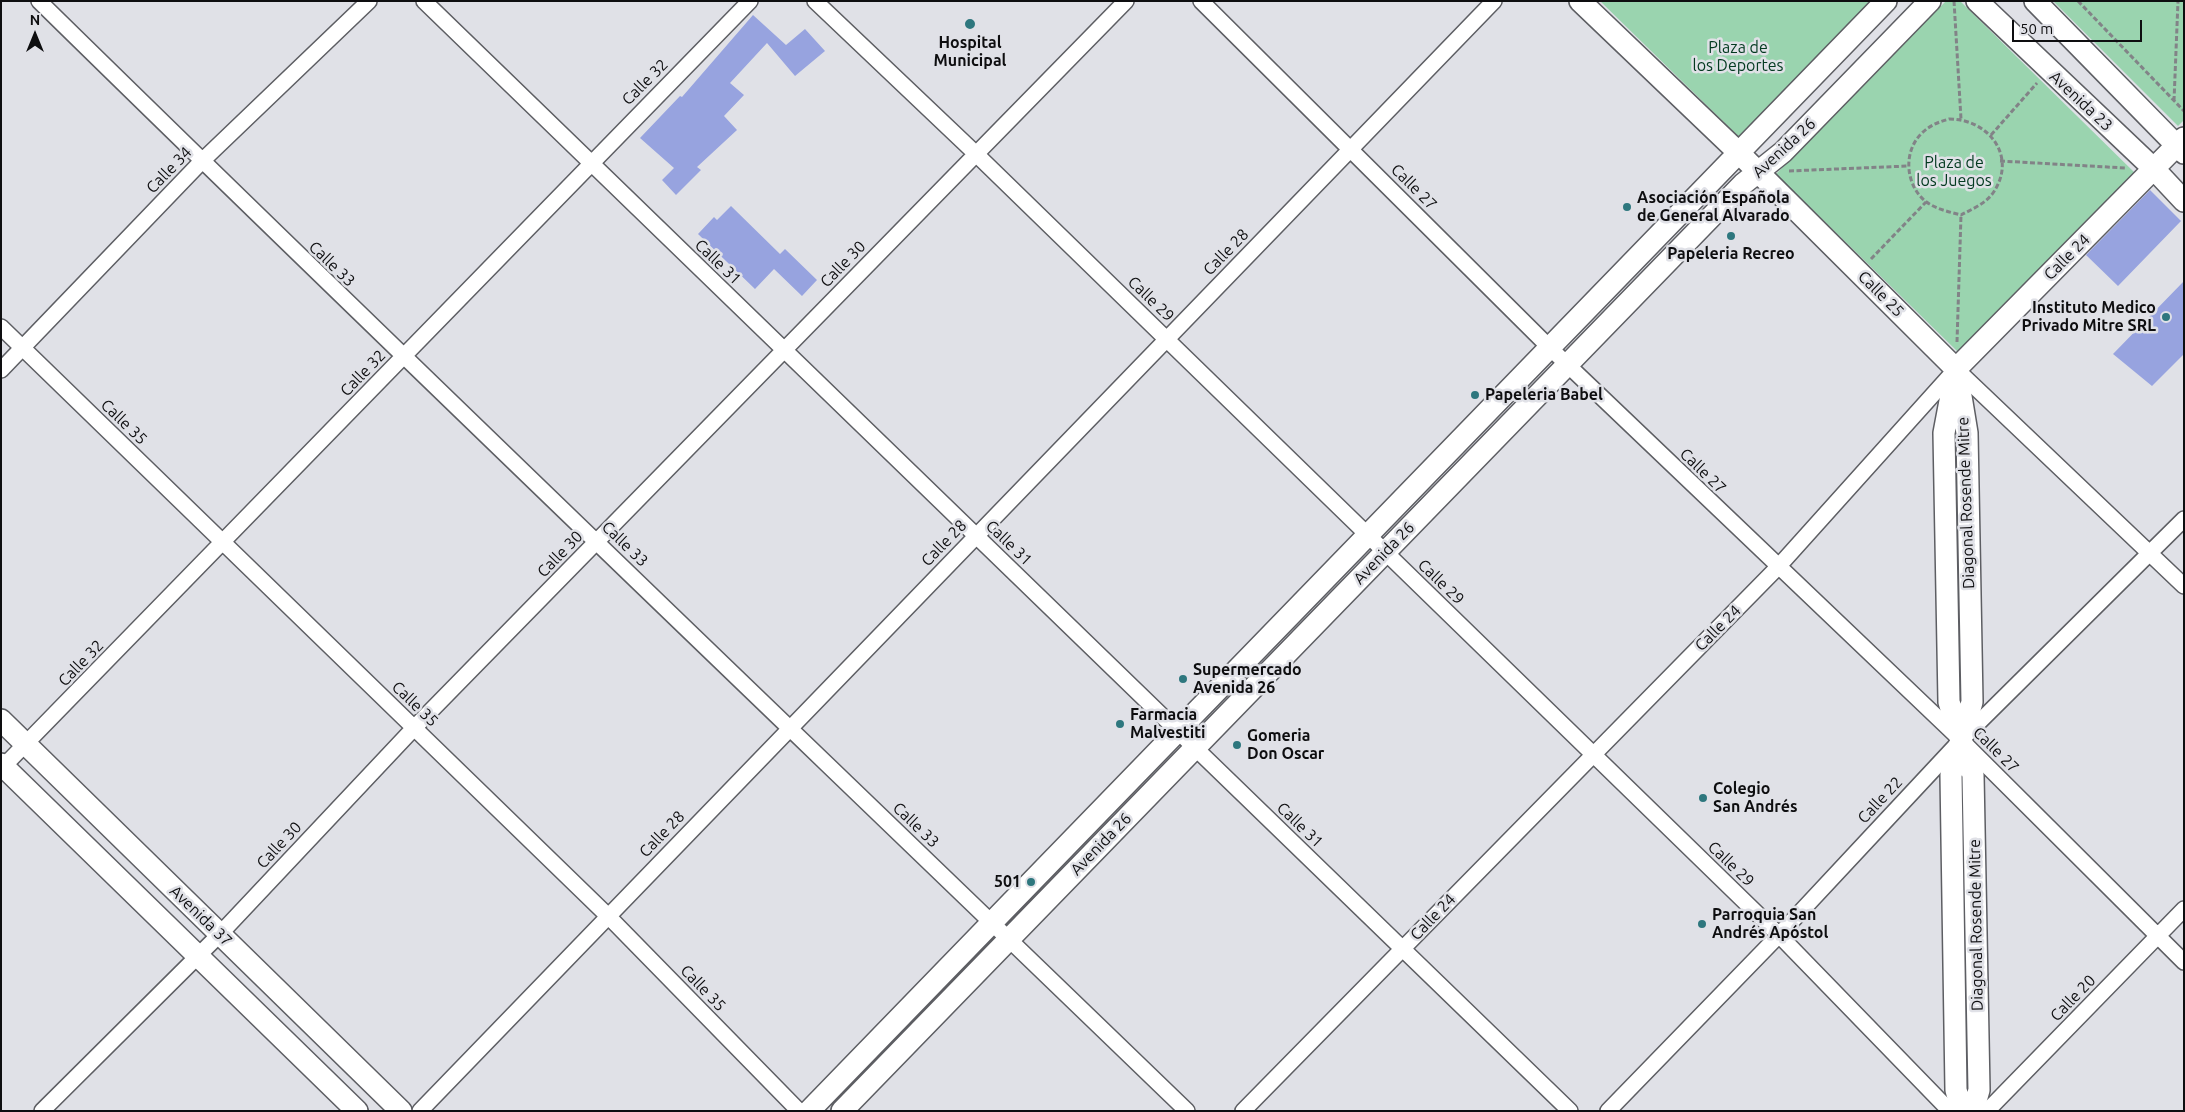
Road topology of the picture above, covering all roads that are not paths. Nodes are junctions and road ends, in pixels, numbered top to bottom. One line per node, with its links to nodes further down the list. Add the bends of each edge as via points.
1 (39, 1): 18 (street, Calle 33)
2 (369, 1): 18 (street, Calle 34)
3 (424, 1): 19 (street, Calle 31)
4 (750, 1): 19 (street, Calle 32)
5 (815, 1): 16 (street, Calle 29)
6 (1126, 1): 16 (street, Calle 30)
7 (1201, 1): 15 (street, Calle 27)
8 (1494, 1): 15 (street, Calle 28)
9 (1580, 1): 17 (main road, Calle 25)
10 (1886, 1): 17 (main road, Avenida 26)
11 (1930, 1): 21 (main road, Avenida 26, via 1783,152)
12 (1977, 1): 20 (main road, Avenida 23)
13 (2035, 1): 14 (main road)
14 (2181, 146): 20 (main road, Calle 24)
15 (1350, 148): 24 (street, Calle 28); 26 (street, Calle 27)
16 (976, 153): 24 (street, Calle 29); 27 (street, Calle 30)
17 (1739, 153): 21 (main road, Calle 25); 26 (main road, Avenida 26)
18 (202, 161): 25 (street, Calle 34); 28 (street, Calle 33)
19 (591, 162): 27 (street, Calle 31); 28 (street, Calle 32)
20 (2154, 169): 22 (main road, Avenida 23); 30 (main road, Calle 24)
21 (1759, 172): 29 (main road, Avenida 26, via 1743,184); 30 (main road, Calle 25)
22 (2184, 202)
23 (1, 327): 25 (street, Calle 35)
24 (1166, 339): 33 (street, Calle 29); 34 (street, Calle 28)
25 (22, 347): 31 (street, Calle 34); 36 (street, Calle 35)
26 (1550, 348): 29 (street, Calle 27); 33 (main road, Avenida 26)
27 (784, 349): 34 (street, Calle 31); 35 (street, Calle 30)
28 (403, 357): 35 (street, Calle 33); 36 (street, Calle 32)
29 (1567, 365): 37 (main road, Avenida 26); 39 (street, Calle 27)
30 (1956, 369): 38 (street, Calle 25); 39 (street, Calle 24); 45 (main road, Diagonal Rosende Mitre, via 1944,433 1949,702)
31 (1, 370)
32 (2184, 520): 38 (street, Calle 22)
33 (1368, 535): 37 (street, Calle 29); 44 (main road, Avenida 26)
34 (976, 536): 42 (street, Calle 28); 44 (street, Calle 31)
35 (597, 541): 42 (street, Calle 33); 43 (street, Calle 30)
36 (223, 542): 43 (street, Calle 35); 46 (street, Calle 32)
37 (1385, 552): 47 (main road, Avenida 26); 48 (street, Calle 29)
38 (2150, 554): 40 (street, Calle 25); 45 (street, Calle 22)
39 (1778, 568): 45 (street, Calle 27); 48 (street, Calle 24)
40 (2184, 586)
41 (1, 720): 46 (main road, Avenida 37)
42 (790, 727): 51 (street, Calle 28); 52 (street, Calle 33)
43 (414, 728): 51 (street, Calle 35); 53 (street, Calle 30)
44 (1178, 731): 47 (street, Calle 31); 52 (main road, Avenida 26)
45 (1961, 740): 54 (street, Calle 22); 55 (street, Calle 27); 72 (main road, Diagonal Rosende Mitre, via 1950,775 1956,1090); 73 (main road, Diagonal Rosende Mitre, via 1973,775 1979,1090)
46 (26, 744): 49 (street, Calle 32); 53 (main road, Avenida 37)
47 (1196, 747): 56 (main road, Avenida 26); 57 (street, Calle 31)
48 (1593, 754): 54 (street, Calle 29); 57 (street, Calle 24)
49 (2, 767): 58 (main road, Avenida 37)
50 (2184, 909): 55 (street, Calle 20)
51 (608, 916): 63 (street, Calle 28); 64 (street, Calle 35)
52 (992, 922): 56 (street, Calle 33); 65 (main road, Avenida 26)
53 (220, 934): 58 (street, Calle 30); 62 (main road, Avenida 37)
54 (1779, 934): 70 (street, Calle 22); 71 (street, Calle 29)
55 (2158, 936): 59 (street, Calle 27); 74 (street, Calle 20)
56 (1009, 939): 66 (main road, Avenida 26); 67 (street, Calle 33)
57 (1402, 949): 68 (street, Calle 24); 69 (street, Calle 31)
58 (198, 956): 60 (street, Calle 30); 61 (main road, Avenida 37)
59 (2184, 962)
60 (42, 1111)
61 (357, 1111)
62 (401, 1111)
63 (420, 1111)
64 (798, 1111)
65 (809, 1111)
66 (842, 1111)
67 (1187, 1111)
68 (1243, 1111)
69 (1570, 1111)
70 (1608, 1111)
71 (1950, 1111)
72 (1962, 1111)
73 (1973, 1111)
74 (1987, 1111)

